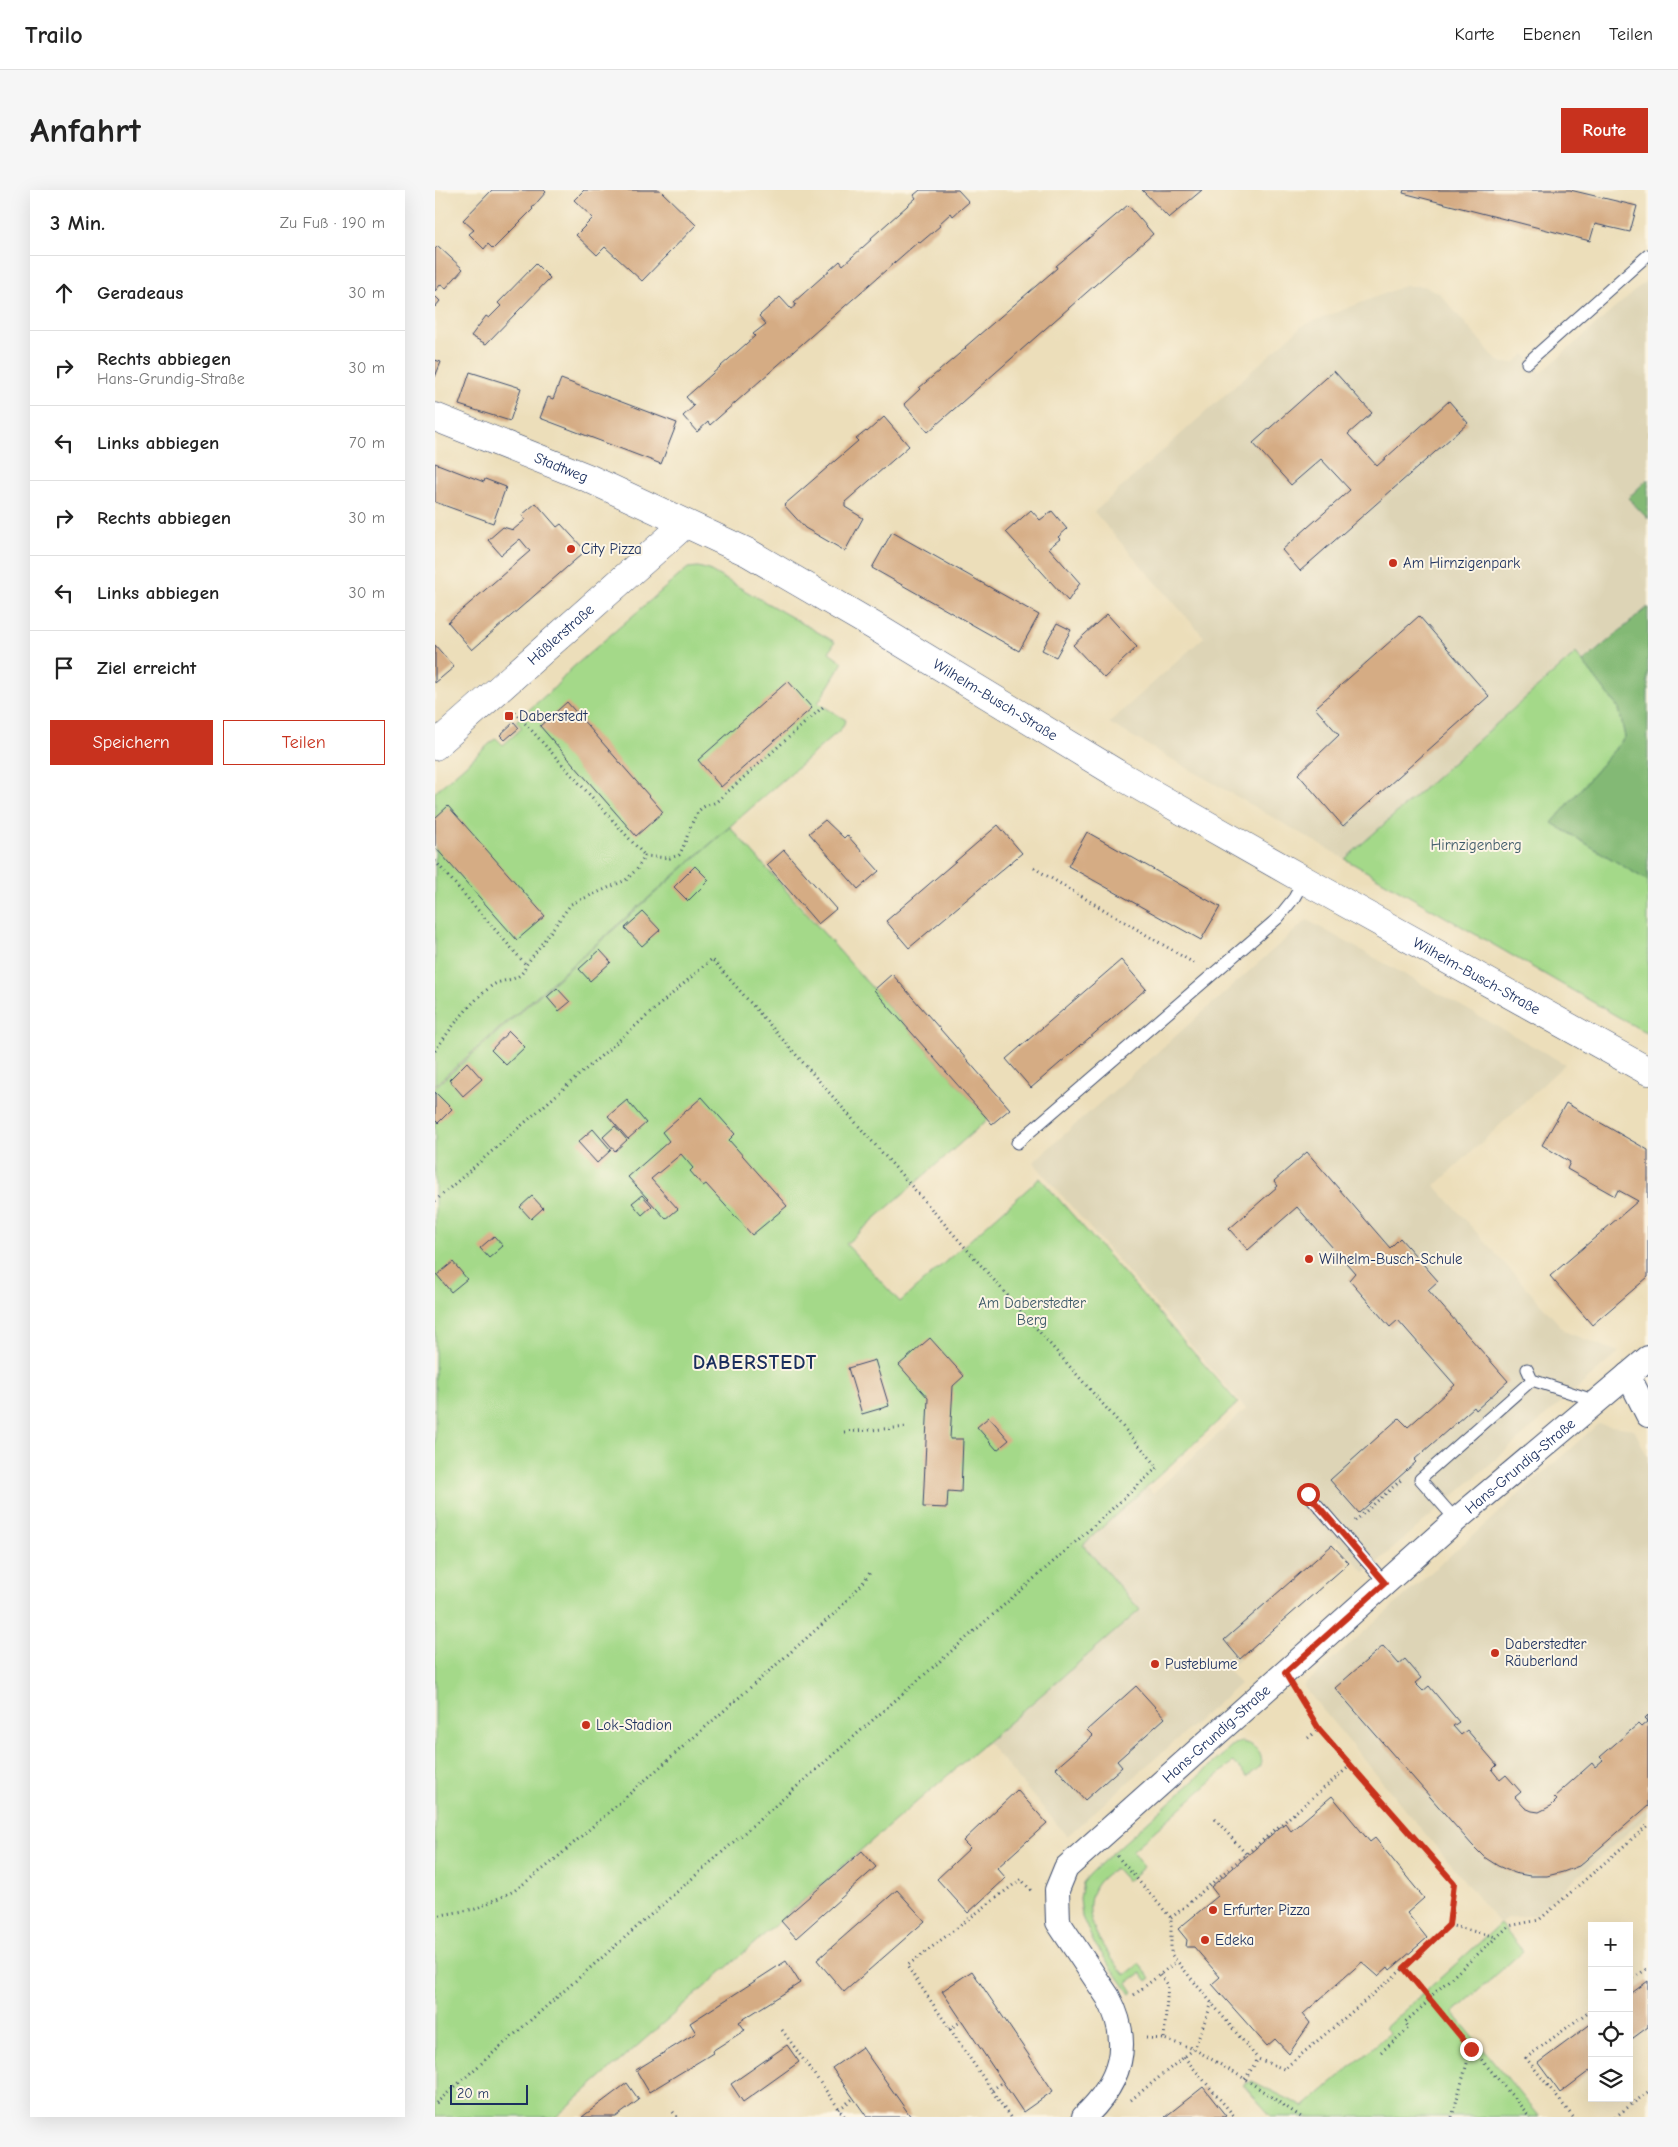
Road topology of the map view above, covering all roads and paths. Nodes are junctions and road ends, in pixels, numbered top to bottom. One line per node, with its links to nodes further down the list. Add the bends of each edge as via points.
1 (1648, 255): 2 (lane)
2 (1527, 363)
3 (435, 417): 4 (street, Stadtweg, via 588,478)
4 (685, 524): 5 (street, Häßlerstraße); 11 (street, Wilhelm-Busch-Straße, via 747,552 1116,773)
5 (496, 691): 7 (street, Häßlerstraße); 8 (path)
6 (824, 706): 8 (path, via 717,802 701,809 679,855 670,858)
7 (435, 746)
8 (645, 856): 12 (path, via 626,880 571,904)
9 (435, 861): 12 (path)
10 (1034, 868): 13 (path)
11 (1304, 880): 13 (lane, via 1278,918); 15 (street, Wilhelm-Busch-Straße)
12 (526, 965): 14 (path, via 518,978 489,987)
13 (1213, 975): 16 (lane)
14 (435, 1051)
15 (1648, 1071)
16 (1017, 1143)
17 (435, 1201): 69 (path, via 712,958 1158,1467)
18 (1648, 1358): 20 (street, Hans-Grundig-Straße)
19 (1527, 1369): 21 (lane)
20 (1628, 1375): 22 (street, Hans-Grundig-Straße); 23 (street)
21 (1532, 1380): 22 (lane); 26 (lane)
22 (1596, 1401): 28 (street, Hans-Grundig-Straße)
23 (1648, 1415)
24 (908, 1427): 25 (path)
25 (844, 1432)
26 (1420, 1479): 28 (lane); 29 (path, via 1412,1470)
27 (1308, 1494): 29 (lane)
28 (1456, 1520): 31 (street, Hans-Grundig-Straße)
29 (1342, 1533): 31 (lane)
30 (871, 1571): 40 (path, via 835,1612 551,1863 514,1891 475,1909)
31 (1385, 1583): 32 (street, Hans-Grundig-Straße)
32 (1285, 1673): 33 (path); 38 (street, Hans-Grundig-Straße)
33 (1319, 1729): 34 (path); 35 (path)
34 (1308, 1738)
35 (1351, 1765): 39 (path); 43 (path, via 1454,1883)
36 (1215, 1819): 39 (path)
37 (1648, 1825): 44 (path, via 1539,1920 1509,1926)
38 (1099, 1836): 41 (path); 42 (street, Hans-Grundig-Straße, via 1066,1868 1057,1890)
39 (1246, 1854): 41 (path)
40 (435, 1916)
41 (1171, 1918): 45 (path, via 1171,1954)
42 (1058, 1922): 52 (street); 56 (path, via 1021,1879 907,1966)
43 (1449, 1925): 44 (path); 46 (path)
44 (1496, 1937): 50 (path)
45 (1177, 1961): 48 (path); 51 (path)
46 (1404, 1968): 50 (path); 63 (path, via 1284,2069)
47 (1648, 1968): 49 (path)
48 (1159, 1975): 52 (path); 58 (path, via 1167,1985)
49 (1633, 1979)
50 (1430, 1999): 60 (path); 61 (path, via 1405,2022 1409,2028)
51 (1212, 2003): 59 (path); 63 (path)
52 (1115, 2010): 57 (street)
53 (1588, 2012): 81 (path, via 1526,2058)
54 (962, 2021): 56 (path)
55 (782, 2030): 71 (path)
56 (949, 2030): 66 (path)
57 (1121, 2036): 58 (path); 76 (street, via 1121,2059 1112,2085)
58 (1164, 2039): 59 (path)
59 (1194, 2048): 62 (path); 64 (path)
60 (1471, 2049): 79 (path); 80 (path)
61 (1381, 2052)
62 (1184, 2057): 70 (path); 77 (path)
63 (1258, 2059): 64 (path)
64 (1245, 2079): 78 (path)
65 (1003, 2082): 66 (path)
66 (992, 2090): 75 (path)
67 (1648, 2092): 82 (path)
68 (854, 2098): 71 (path)
69 (435, 2104)
70 (1125, 2104)
71 (839, 2108): 74 (path)
72 (673, 2112): 73 (path)
73 (677, 2117)
74 (845, 2117)
75 (1010, 2117)
76 (1084, 2117)
77 (1235, 2117)
78 (1301, 2117)
79 (1452, 2117)
80 (1530, 2117)
81 (1573, 2117)
82 (1615, 2117)

